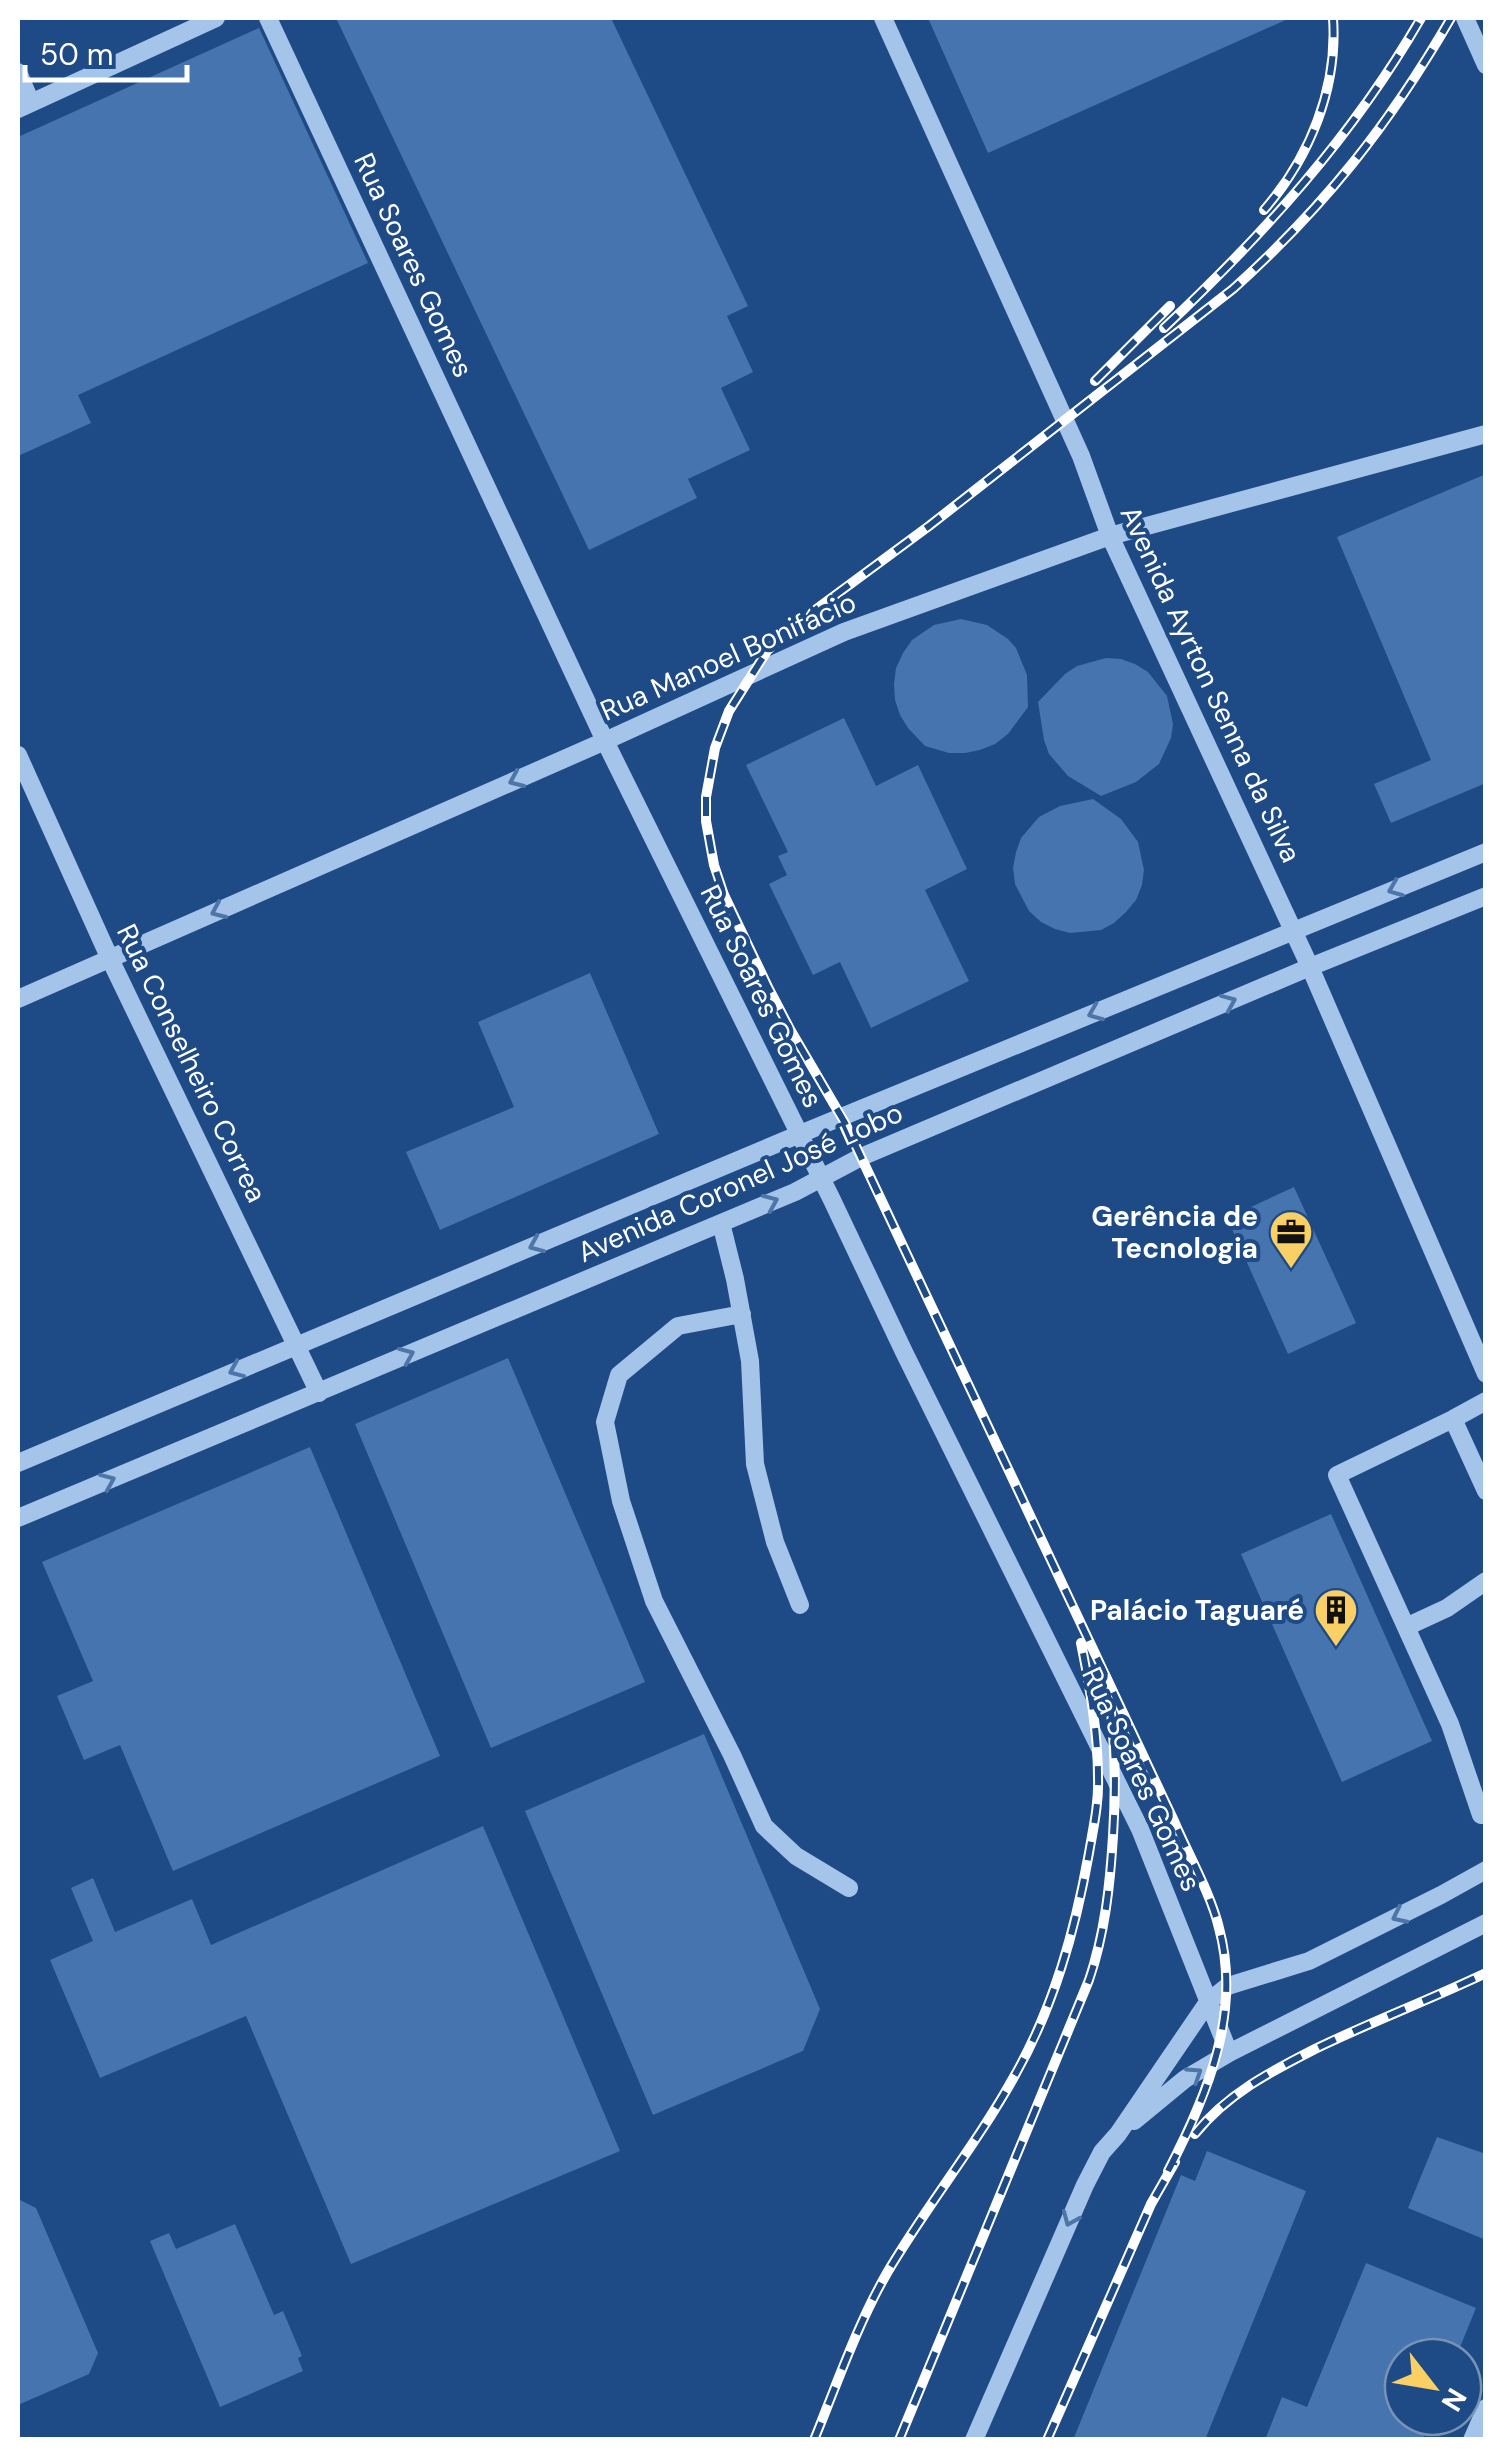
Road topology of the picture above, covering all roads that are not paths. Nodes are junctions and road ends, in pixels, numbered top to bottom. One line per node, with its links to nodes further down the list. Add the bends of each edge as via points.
1 (216, 18): 7 (street)
2 (268, 18): 10 (street, Rua Soares Gomes)
3 (882, 18): 9 (street, Avenida Ayrton Senna da Silva, via 1081,456)
4 (1464, 18): 5 (street)
5 (1486, 65)
6 (18, 72): 7 (street)
7 (24, 106)
8 (1486, 434): 9 (street, Rua Manoel Bonifácio)
9 (1110, 536): 10 (street, Rua Manoel Bonifácio, via 844,632); 14 (street, Avenida Ayrton Senna da Silva)
10 (605, 741): 15 (street, Rua Manoel Bonifácio, one-way to 15); 18 (street, Rua Soares Gomes)
11 (18, 755): 15 (street, Rua Conselheiro Correa)
12 (1486, 852): 14 (street, Avenida Coronel José Lobo, one-way to 14)
13 (1486, 896): 16 (street, Avenida Coronel José Lobo)
14 (1294, 931): 16 (street, Avenida Ayrton Senna da Silva); 18 (street, Avenida Coronel José Lobo, one-way to 18)
15 (110, 959): 17 (street, Rua Manoel Bonifácio); 22 (street, Rua Conselheiro Correa)
16 (1310, 967): 19 (street, Avenida Coronel José Lobo, one-way to 16); 23 (street, Avenida Ayrton Senna da Silva)
17 (18, 1000)
18 (800, 1134): 19 (street, Rua Soares Gomes); 22 (street, Avenida Coronel José Lobo, one-way to 22)
19 (822, 1178): 20 (street, Avenida Coronel José Lobo, one-way to 19); 37 (street, Rua Soares Gomes, via 1140,1829)
20 (722, 1223): 21 (street); 24 (street, Avenida Coronel José Lobo, one-way to 20)
21 (742, 1314): 31 (street, via 755,1464); 35 (street, via 678,1326 620,1374 605,1422 621,1501 654,1602 764,1826 796,1856)
22 (298, 1344): 24 (street, Rua Conselheiro Correa); 27 (street, Avenida Coronel José Lobo, one-way to 27)
23 (1486, 1374)
24 (319, 1392): 29 (street, Avenida Coronel José Lobo, one-way to 24)
25 (1486, 1401): 26 (street)
26 (1452, 1419): 28 (street); 32 (street, via 1337,1475)
27 (18, 1463)
28 (1486, 1491)
29 (18, 1518)
30 (1486, 1581): 32 (street)
31 (800, 1606)
32 (1406, 1627): 33 (street)
33 (1481, 1815)
34 (1486, 1870): 37 (street, one-way to 37, via 1309,1961 1228,1986)
35 (849, 1888)
36 (1486, 1923): 38 (street)
37 (1208, 2002): 38 (street, Rua Soares Gomes); 39 (street)
38 (1230, 2053): 39 (street, one-way to 38, via 1185,2079)
39 (1118, 2134): 41 (street, one-way to 41, via 1084,2185)
40 (1486, 2408): 42 (street)
41 (974, 2440)
42 (1472, 2440)

